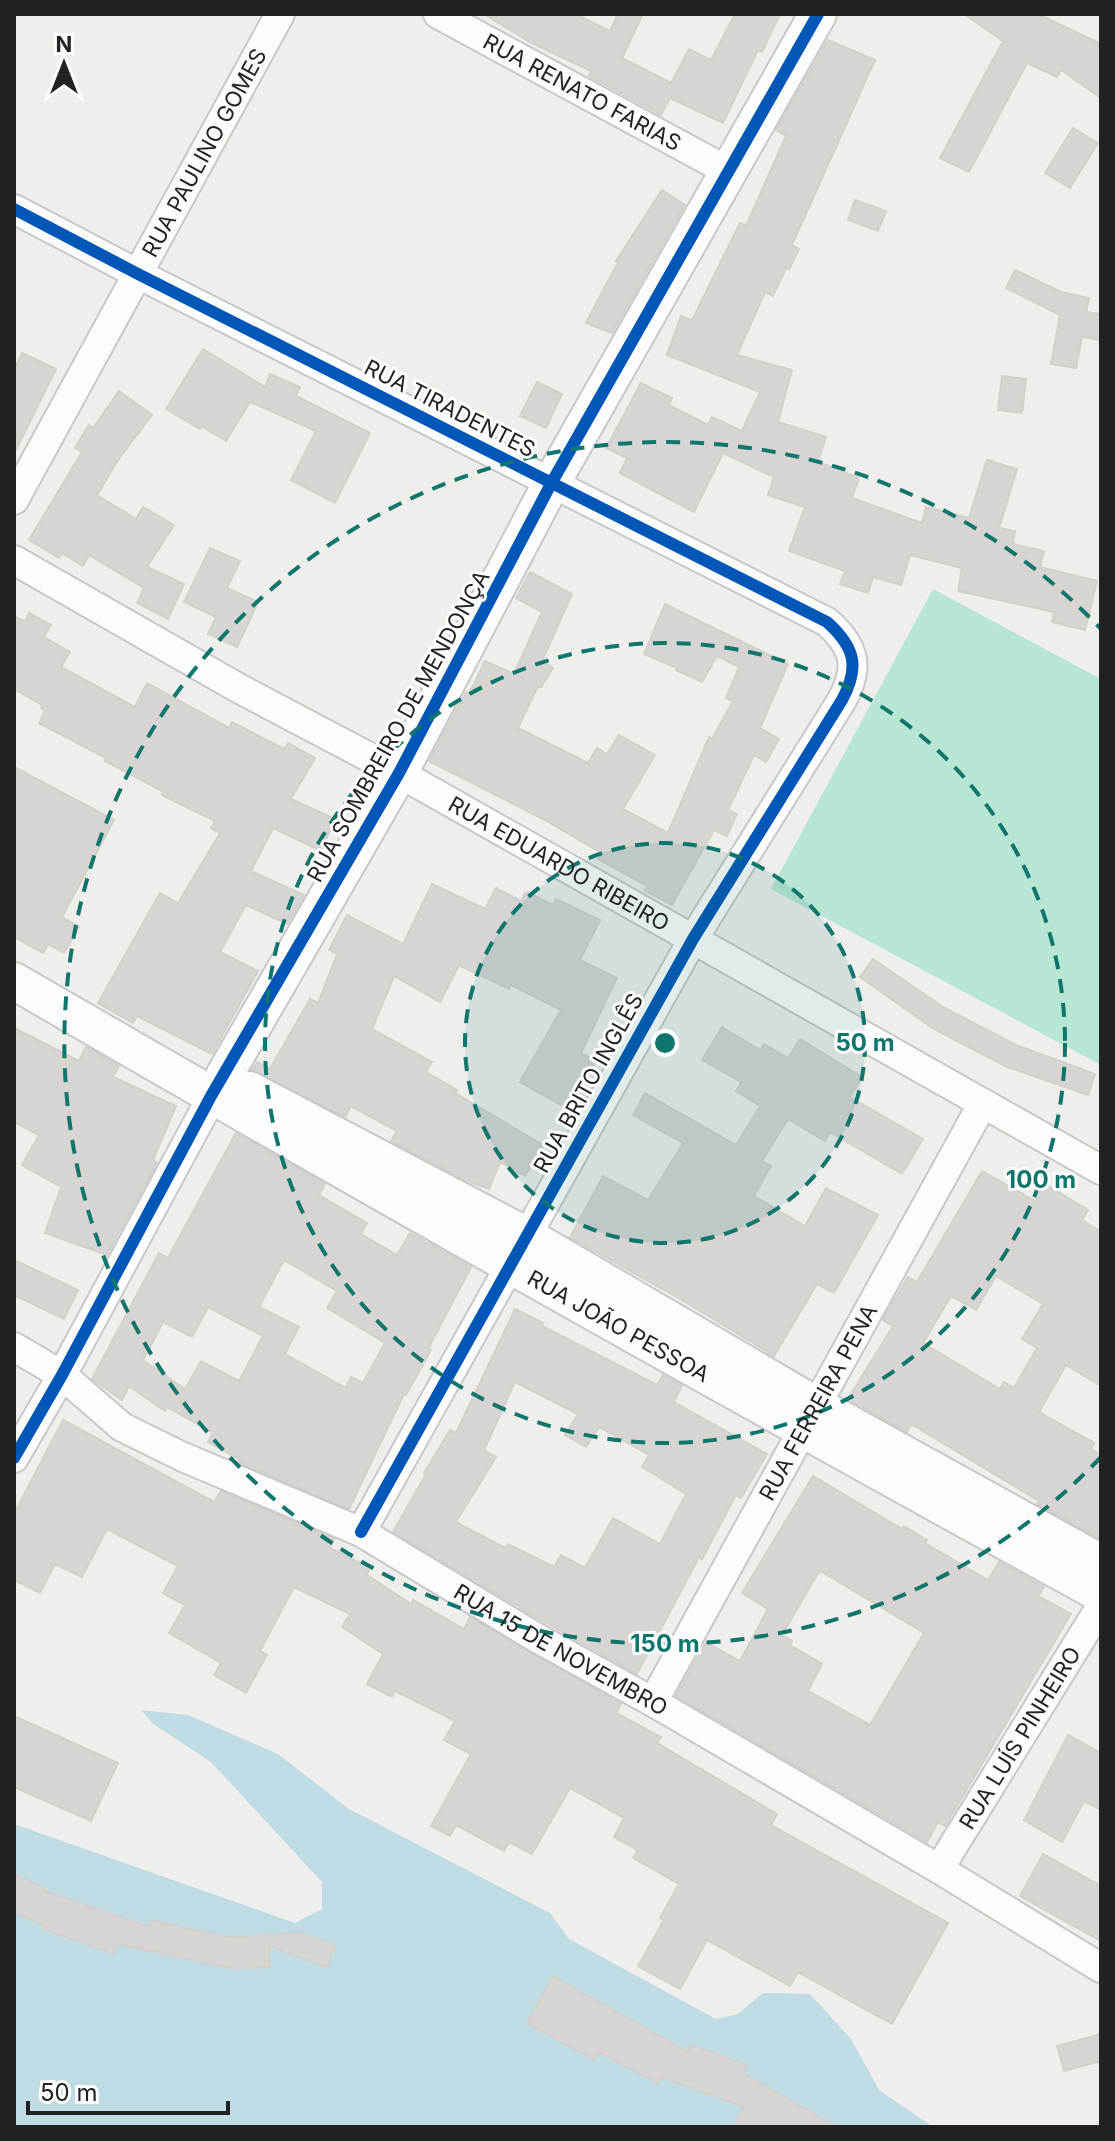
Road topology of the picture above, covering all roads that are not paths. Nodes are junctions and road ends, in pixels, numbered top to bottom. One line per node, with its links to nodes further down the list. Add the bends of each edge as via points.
1 (280, 14): 6 (street, RUA PAULINO GOMES)
2 (438, 14): 4 (street, RUA RENATO FARIAS)
3 (818, 14): 4 (street, RUA SOMBREIRO DE MENDONÇA)
4 (728, 171): 7 (street, RUA SOMBREIRO DE MENDONÇA)
5 (14, 209): 6 (street, RUA TIRADENTES)
6 (138, 274): 7 (street, RUA TIRADENTES); 8 (street, RUA PAULINO GOMES)
7 (552, 482): 10 (street, RUA TIRADENTES, via 827,622 840,634); 11 (street, RUA SOMBREIRO DE MENDONÇA)
8 (14, 500)
9 (14, 560): 11 (street, RUA EDUARDO RIBEIRO)
10 (852, 659): 12 (street, RUA BRITO INGLÊS, via 854,672 842,700)
11 (399, 773): 12 (street, RUA EDUARDO RIBEIRO); 15 (street, RUA SOMBREIRO DE MENDONÇA)
12 (693, 939): 16 (street, RUA EDUARDO RIBEIRO); 18 (street, RUA BRITO INGLÊS)
13 (14, 956): 15 (street, RUA JOÃO PESSOA)
14 (14, 981): 15 (street, RUA JOÃO PESSOA)
15 (218, 1086): 18 (street, RUA JOÃO PESSOA); 20 (street, RUA SOMBREIRO DE MENDONÇA)
16 (983, 1103): 17 (street, RUA EDUARDO RIBEIRO); 21 (street, RUA FERREIRA PENA)
17 (1101, 1170)
18 (518, 1250): 21 (street, RUA JOÃO PESSOA); 23 (street, RUA BRITO INGLÊS)
19 (14, 1347): 20 (street, RUA 15 DE NOVEMBRO)
20 (62, 1375): 22 (street, RUA SOMBREIRO DE MENDONÇA); 23 (street, RUA 15 DE NOVEMBRO, via 122,1427)
21 (810, 1419): 24 (street, RUA JOÃO PESSOA); 25 (street, RUA JOÃO PESSOA); 27 (street, RUA FERREIRA PENA)
22 (14, 1458)
23 (361, 1532): 27 (street, RUA 15 DE NOVEMBRO)
24 (1101, 1563)
25 (1101, 1594)
26 (1101, 1606): 28 (street, RUA LUÍS PINHEIRO)
27 (653, 1702): 28 (street, RUA 15 DE NOVEMBRO)
28 (939, 1869): 29 (street, RUA 15 DE NOVEMBRO)
29 (1101, 1968)

